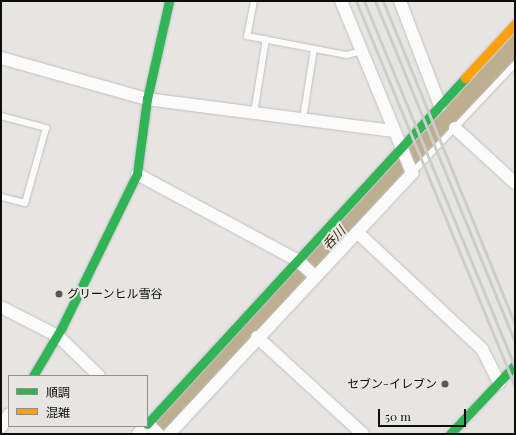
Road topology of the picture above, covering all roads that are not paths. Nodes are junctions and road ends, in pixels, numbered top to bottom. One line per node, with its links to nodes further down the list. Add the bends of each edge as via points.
1 (169, 1): 11 (street)
2 (254, 1): 6 (lane, via 247,36)
3 (341, 1): 8 (street)
4 (400, 1): 12 (street)
5 (515, 24): 12 (street)
6 (266, 40): 7 (lane); 13 (lane)
7 (314, 49): 8 (lane, via 347,55); 15 (lane)
8 (362, 51): 17 (street)
9 (1, 58): 11 (street)
10 (515, 64): 16 (lane)
11 (147, 99): 13 (street); 20 (street)
12 (440, 106): 18 (street)
13 (254, 113): 15 (street)
14 (1, 116): 22 (lane, via 46,128 25,203)
15 (303, 119): 17 (street)
16 (455, 128): 19 (lane); 21 (street)
17 (394, 131): 18 (street)
18 (401, 147): 19 (street); 24 (street)
19 (412, 173): 23 (street)
20 (137, 174): 24 (street); 27 (street)
21 (515, 183)
22 (1, 197)
23 (357, 232): 25 (street); 32 (street, via 482,349)
24 (299, 262): 25 (street); 34 (street)
25 (315, 276): 28 (street)
26 (1, 307): 27 (street)
27 (58, 336): 30 (street); 31 (street)
28 (257, 337): 38 (street); 39 (street)
29 (515, 365): 32 (street)
30 (34, 375)
31 (98, 375)
32 (498, 383): 40 (street)
33 (8, 416): 35 (street)
34 (149, 426)
35 (1, 427)
36 (148, 427): 37 (street)
37 (138, 434)
38 (169, 434)
39 (363, 434)
40 (450, 434)

